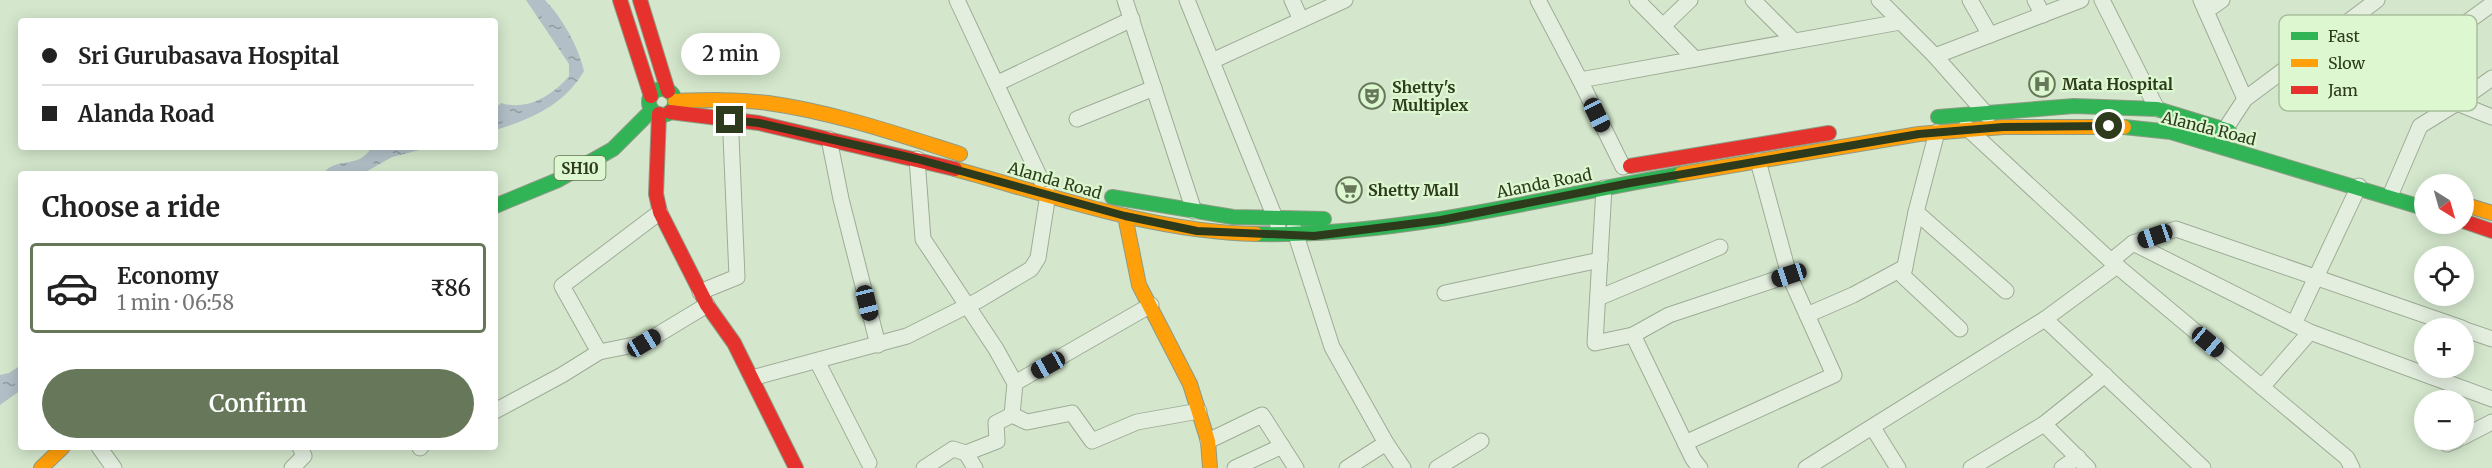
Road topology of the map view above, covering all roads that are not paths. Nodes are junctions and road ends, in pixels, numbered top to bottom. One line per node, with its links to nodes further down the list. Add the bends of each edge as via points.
1 (620, 0): 43 (main road)
2 (640, 0): 28 (main road)
3 (656, 0): 28 (main road)
4 (957, 0): 38 (street)
5 (1125, 0): 25 (street)
6 (1187, 0): 34 (street)
7 (1292, 0): 26 (street)
8 (1345, 0): 26 (street)
9 (1538, 0): 37 (street)
10 (1637, 0): 29 (street)
11 (1690, 0): 29 (street)
12 (1753, 0): 31 (street)
13 (1878, 0): 27 (street)
14 (1970, 0): 30 (street)
15 (2035, 0): 22 (street)
16 (2080, 0): 22 (street)
17 (2102, 0): 44 (street)
18 (2222, 0): 20 (street)
19 (2377, 0): 23 (street)
20 (2203, 6): 41 (street)
21 (2490, 9): 24 (street)
22 (2043, 15): 30 (street)
23 (2357, 15)
24 (2477, 18)
25 (1132, 19): 38 (street); 39 (street)
26 (1301, 20): 34 (street)
27 (1900, 22): 31 (street); 32 (street)
28 (650, 24): 43 (main road)
29 (1662, 26): 33 (street)
30 (1990, 35): 32 (street)
31 (1794, 41): 33 (street)
32 (1935, 56): 45 (street)
33 (1695, 59): 37 (street)
34 (1212, 61): 81 (street)
35 (2279, 74): 41 (street)
36 (2492, 78): 40 (street)
37 (1580, 80): 63 (street)
38 (998, 83): 68 (street)
39 (1154, 88): 50 (street); 76 (street)
40 (2477, 89)
41 (2245, 99): 57 (street)
42 (730, 100): 43 (main road); 51 (street); 60 (main road, via 767,103 851,120)
43 (663, 104): 51 (main road, Alanda Road); 73 (main road, SH10, via 613,149 558,180); 77 (main road, via 656,194)
44 (2157, 109): 45 (main road, Alanda Road, via 2074,106); 57 (main road, Alanda Road)
45 (1984, 111): 48 (main road, Alanda Road); 53 (street)
46 (2444, 111): 67 (street, via 2420,126)
47 (2477, 111): 49 (street)
48 (1955, 115): 52 (main road, Alanda Road); 55 (street)
49 (2492, 117)
50 (1077, 119)
51 (730, 120): 58 (main road, Alanda Road); 97 (street, via 737,277)
52 (1913, 120)
53 (1997, 127): 55 (main road, Alanda Road); 59 (main road, Alanda Road, via 2109,126 2171,132)
54 (1846, 130): 63 (main road)
55 (1969, 130): 56 (main road, Alanda Road); 90 (street)
56 (1937, 132): 62 (main road, Alanda Road); 78 (street)
57 (2232, 132): 59 (street)
58 (829, 140): 61 (main road, Alanda Road); 109 (street)
59 (2210, 142): 66 (main road, Alanda Road)
60 (969, 157)
61 (917, 159): 68 (main road, Alanda Road); 98 (street, via 923,239)
62 (1758, 161): 69 (main road, Alanda Road); 92 (street)
63 (1617, 168)
64 (1010, 170): 68 (main road, Alanda Road)
65 (1060, 184): 68 (main road, Alanda Road)
66 (2359, 186): 67 (main road, Alanda Road); 93 (street)
67 (2394, 186): 71 (main road, Alanda Road)
68 (1045, 187): 80 (main road, Alanda Road); 98 (street, via 1036,264)
69 (1604, 188): 83 (main road, Alanda Road, via 1441,220); 89 (street)
70 (1098, 193): 72 (main road, Alanda Road)
71 (2414, 201)
72 (1145, 203): 76 (main road, Alanda Road); 82 (main road)
73 (498, 205)
74 (1426, 207): 83 (main road, Alanda Road)
75 (2474, 207): 79 (main road)
76 (1194, 211): 81 (main road, Alanda Road)
77 (660, 212): 97 (main road); 110 (street, via 562,286)
78 (1916, 212): 91 (street); 94 (street)
79 (2492, 213)
80 (1125, 216): 82 (main road, Alanda Road); 99 (main road, via 1139,285)
81 (1283, 218): 83 (main road, Alanda Road); 86 (street)
82 (1142, 220): 86 (main road, Alanda Road, via 1197,231)
83 (1379, 221): 86 (main road, Alanda Road)
84 (2474, 225): 85 (main road)
85 (2492, 231)
86 (1288, 235): 126 (street, via 1332,347)
87 (2133, 243): 90 (street); 93 (street, via 2176,229); 103 (street)
88 (1720, 247): 96 (street)
89 (1600, 260): 95 (street); 96 (street)
90 (2114, 264): 102 (street); 115 (street)
91 (1905, 267): 100 (street); 104 (street, via 1903,276)
92 (1789, 275): 100 (street); 107 (street, via 1669,315)
93 (2318, 279): 101 (street); 103 (street)
94 (2006, 291)
95 (1445, 293)
96 (1598, 298): 107 (street, via 1595,343)
97 (704, 299): 110 (street, via 644,343); 113 (main road)
98 (968, 305): 109 (street, via 907,336); 114 (street)
99 (1151, 305): 114 (street); 118 (main road)
100 (1807, 315): 127 (street, via 1834,375)
101 (2430, 318)
102 (2045, 319): 112 (street); 122 (street)
103 (2294, 324): 105 (street)
104 (1960, 329)
105 (2310, 332): 115 (street); 116 (street)
106 (2474, 333): 108 (street)
107 (1633, 335): 127 (street)
108 (2492, 339)
109 (878, 345): 111 (street)
110 (599, 351): 117 (street)
111 (817, 362): 113 (street); 133 (street)
112 (2105, 375): 121 (street); 152 (street)
113 (752, 378): 138 (main road)
114 (1015, 383): 119 (street)
115 (2262, 387): 153 (street, via 2347,458)
116 (2492, 399)
117 (498, 409)
118 (1199, 411): 119 (street, via 1137,422 1092,441 1072,413 1027,422); 124 (main road)
119 (1012, 416): 132 (street, via 996,423 997,441)
120 (2492, 422): 123 (street)
121 (2044, 424): 134 (street); 150 (street)
122 (1873, 428): 148 (street); 149 (street)
123 (2474, 431)
124 (1208, 441): 128 (street, via 1262,415); 141 (main road)
125 (1481, 441): 146 (street)
126 (1386, 442): 144 (street); 145 (street)
127 (1685, 443): 147 (street)
128 (1282, 446): 142 (street); 143 (street)
129 (60, 450): 135 (main road)
130 (101, 450): 136 (street)
131 (301, 450): 137 (street, via 304,456)
132 (966, 453): 139 (street, via 953,449); 140 (street)
133 (869, 463)
134 (2083, 463): 151 (street)
135 (41, 468)
136 (114, 468)
137 (292, 468)
138 (796, 468)
139 (924, 468)
140 (975, 468)
141 (1210, 468)
142 (1235, 468)
143 (1296, 468)
144 (1347, 468)
145 (1403, 468)
146 (1437, 468)
147 (1700, 468)
148 (1806, 468)
149 (1898, 468)
150 (1971, 468)
151 (2062, 468)
152 (2203, 468)
153 (2352, 468)

